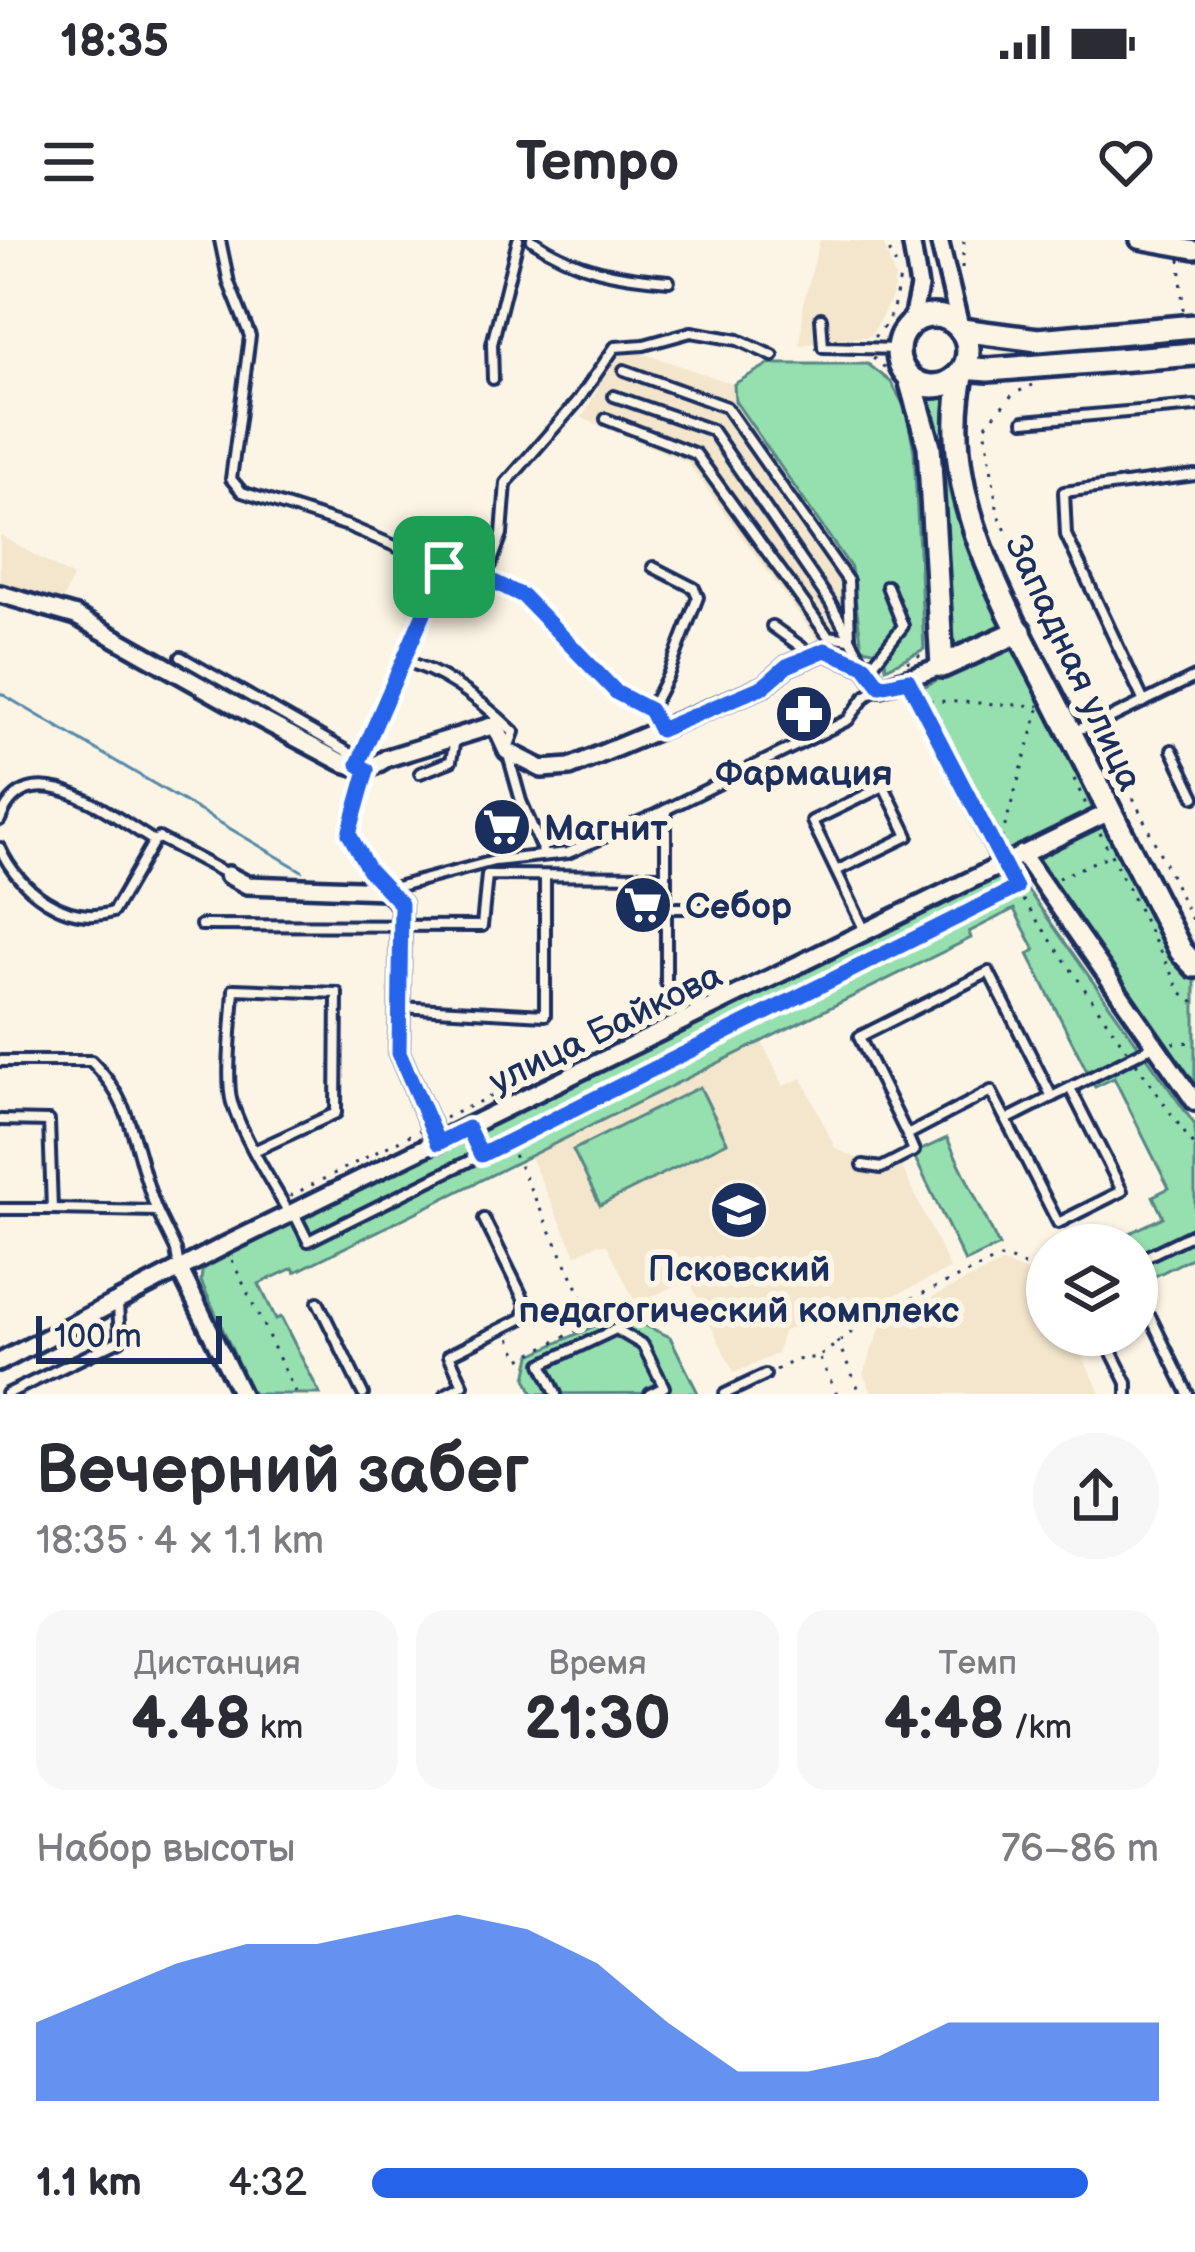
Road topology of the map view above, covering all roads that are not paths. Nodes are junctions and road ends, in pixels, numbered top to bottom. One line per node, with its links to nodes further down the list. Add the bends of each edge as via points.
1 (220, 240): 25 (lane, via 250,336 231,479 242,492)
2 (518, 240): 18 (lane, via 492,344)
3 (532, 240): 8 (lane, via 596,273)
4 (911, 240): 11 (street, via 919,287)
5 (939, 240): 12 (street)
6 (1139, 240): 7 (street)
7 (1188, 249)
8 (669, 281)
9 (821, 318): 13 (lane, via 823,347)
10 (1189, 318): 12 (street, via 1038,340)
11 (911, 323): 12 (street, via 937,316); 13 (street)
12 (961, 330): 16 (street)
13 (897, 349): 19 (street)
14 (1195, 354): 16 (street)
15 (773, 356): 27 (lane, via 692,332 615,346 506,483 502,534)
16 (964, 368): 19 (street, via 943,385); 31 (street, Западная улица, via 959,468 976,531)
17 (625, 370): 32 (lane, via 727,407 848,580)
18 (493, 379)
19 (910, 379): 36 (street, via 929,446)
20 (614, 396): 32 (lane, via 712,430)
21 (1195, 406): 23 (lane)
22 (606, 419): 32 (lane, via 696,454 828,635)
23 (1024, 421)
24 (1195, 475): 40 (lane, via 1064,492 1066,535)
25 (444, 567): 27 (lane); 35 (lane)
26 (653, 567): 41 (lane, via 698,597)
27 (486, 578): 41 (lane, via 523,596 617,693)
28 (887, 586): 37 (lane, via 904,626)
29 (0, 594): 47 (street, via 76,616)
30 (772, 626): 33 (lane)
31 (1020, 631): 36 (street); 42 (street, Западная улица)
32 (850, 639): 37 (lane)
33 (812, 655): 37 (street, via 825,650); 43 (street, via 764,686)
34 (181, 657): 47 (lane)
35 (404, 661): 46 (lane, via 490,708 514,732); 47 (lane)
36 (942, 666): 39 (street)
37 (867, 668): 39 (street)
38 (1195, 677): 40 (lane)
39 (880, 686): 50 (lane, via 848,720)
40 (1144, 702): 42 (lane, via 1098,724)
41 (650, 710): 43 (lane)
42 (1060, 729): 51 (street, Западная улица)
43 (660, 730): 46 (street, via 570,767 542,769)
44 (455, 738): 46 (street, via 495,725); 47 (street); 48 (lane, via 451,760)
45 (1172, 750): 49 (lane)
46 (507, 751): 55 (lane)
47 (362, 767): 61 (lane, via 349,834)
48 (420, 773)
49 (1195, 797)
50 (666, 809): 55 (lane, via 568,853); 60 (lane)
51 (1101, 816): 56 (street, улица Байкова); 67 (street, Западная улица)
52 (0, 820): 53 (lane, via 21,792 58,787)
53 (154, 841): 54 (lane, via 106,915 37,896); 58 (lane)
54 (0, 848)
55 (544, 854): 61 (lane)
56 (1022, 854): 66 (street, улица Байкова, via 1000,858); 70 (street)
57 (836, 871): 57 (lane, via 812,821 884,786 908,836); 66 (lane)
58 (228, 875): 61 (street, via 247,885)
59 (545, 876): 60 (lane); 65 (lane, via 487,875 482,926); 68 (lane, via 545,1016)
60 (666, 876): 62 (lane)
61 (376, 890): 65 (street, via 401,904)
62 (666, 908): 63 (lane); 69 (lane, via 666,982)
63 (744, 908)
64 (201, 925): 65 (lane)
65 (400, 926): 68 (street)
66 (866, 932): 69 (street, улица Байкова)
67 (1195, 966)
68 (398, 1007): 79 (street, via 399,1053)
69 (683, 1022): 77 (street, улица Байкова)
70 (1156, 1044): 72 (lane); 74 (street)
71 (0, 1061): 84 (lane, via 91,1061 110,1081 142,1150 142,1177)
72 (1070, 1088): 73 (lane); 76 (lane, via 1122,1191 1058,1223)
73 (1052, 1097): 76 (lane); 78 (lane, via 989,973 859,1036)
74 (1195, 1102)
75 (0, 1120): 83 (lane, via 49,1121)
76 (1006, 1120): 78 (lane, via 991,1091)
77 (468, 1128): 79 (street, улица Байкова); 85 (lane, via 481,1155 308,1241)
78 (907, 1135): 81 (lane, via 914,1151 881,1168)
79 (438, 1143): 85 (street, улица Байкова)
80 (256, 1150): 80 (lane, via 231,1101 234,989 337,993 336,1113); 85 (lane)
81 (862, 1165)
82 (0, 1209): 83 (lane)
83 (52, 1209): 84 (lane)
84 (157, 1210): 89 (lane)
85 (291, 1214): 89 (street, улица Байкова)
86 (484, 1219): 96 (lane, via 526,1304 523,1318 449,1355)
87 (1195, 1233): 88 (lane)
88 (1158, 1252)
89 (180, 1270): 90 (street, улица Байкова); 98 (street)
90 (117, 1301): 94 (street, улица Байкова); 97 (lane, via 120,1340)
91 (318, 1302): 99 (lane)
92 (1158, 1332): 105 (lane)
93 (1113, 1356): 104 (lane)
94 (0, 1361)
95 (765, 1375): 103 (lane)
96 (466, 1390): 100 (lane)
97 (7, 1394)
98 (241, 1394)
99 (363, 1394)
100 (446, 1394)
101 (556, 1394): 102 (lane, via 542,1364 616,1329 643,1345 664,1387)
102 (650, 1394)
103 (725, 1394)
104 (1126, 1394)
105 (1188, 1394)

